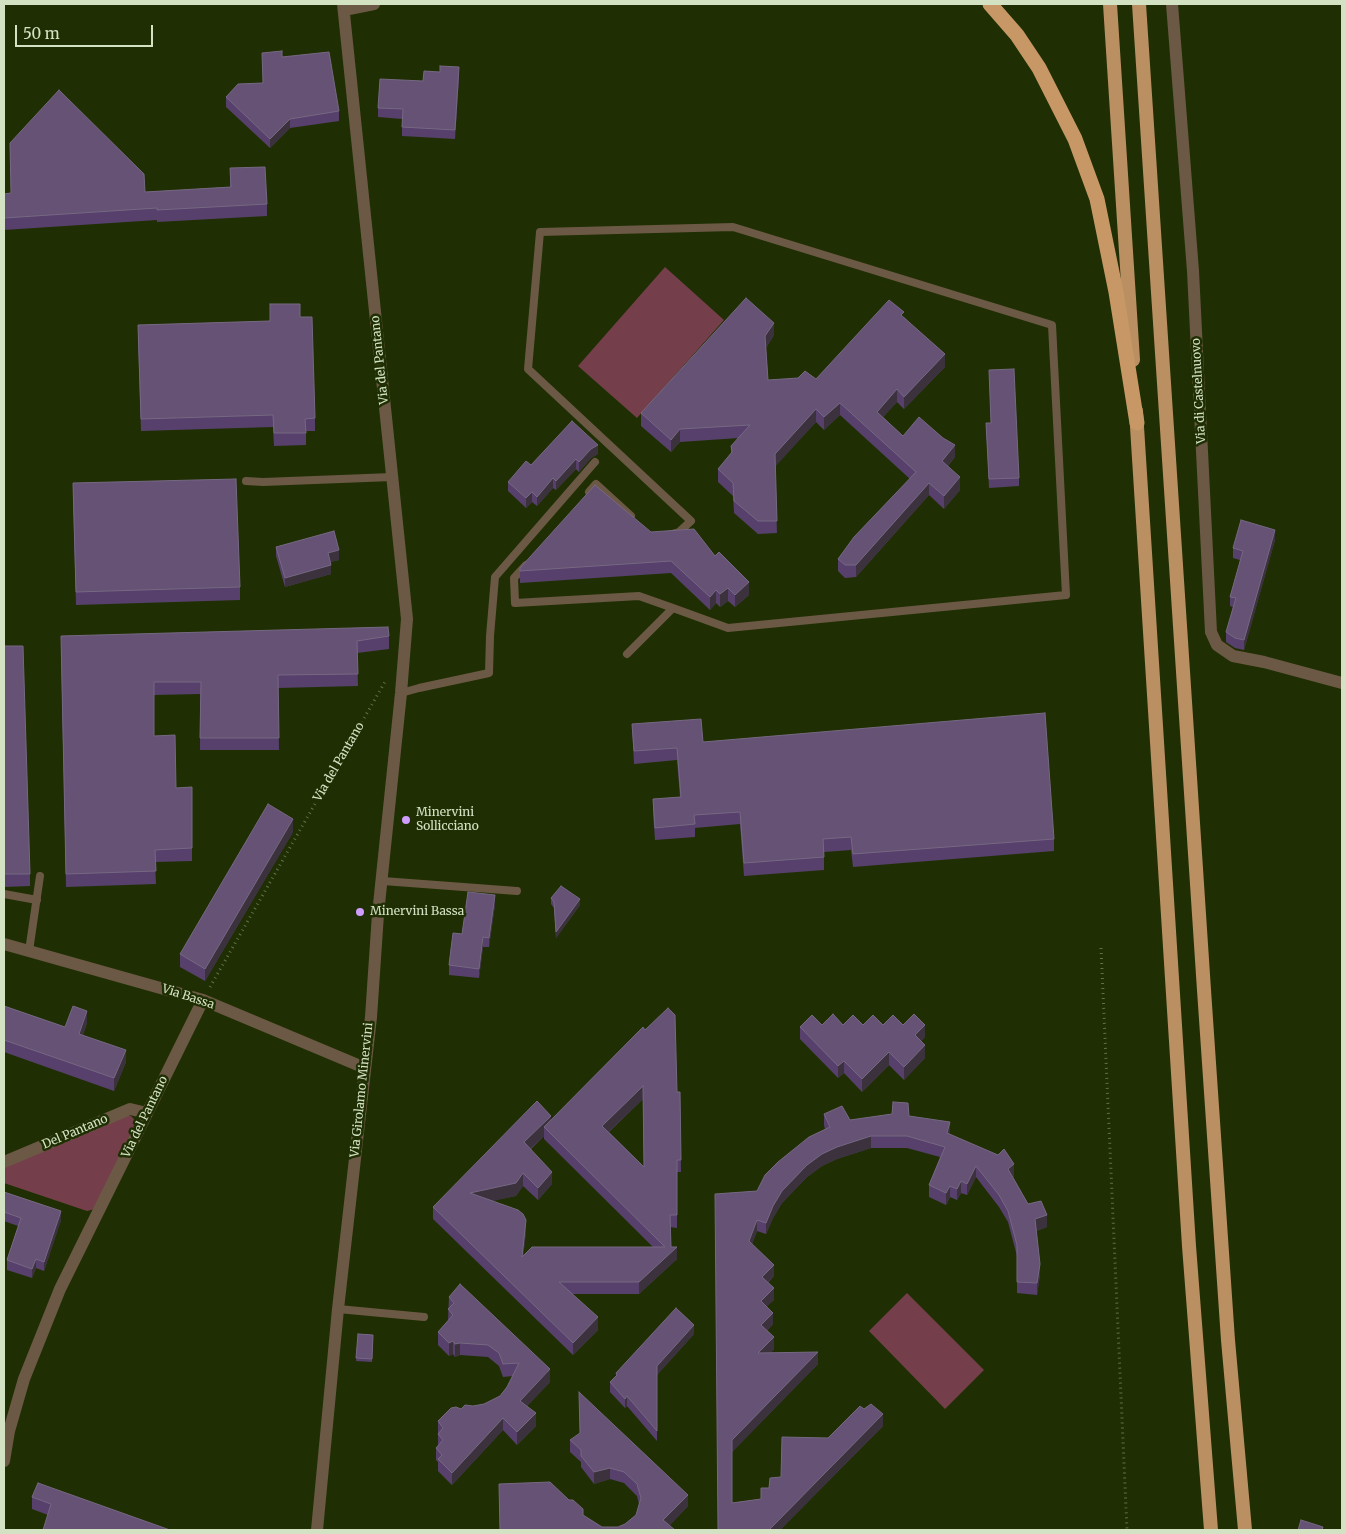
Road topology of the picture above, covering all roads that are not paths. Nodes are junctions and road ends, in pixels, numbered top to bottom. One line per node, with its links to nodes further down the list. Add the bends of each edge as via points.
1 (374, 4): 6 (street)
2 (990, 4): 7 (highway, via 1017,35 1039,68 1076,139 1097,199)
3 (1110, 4): 7 (highway)
4 (1140, 4): 36 (highway, via 1228,1340)
5 (1172, 4): 18 (street, Via di Castelnuovo, via 1193,271 1211,632 1217,645 1233,656)
6 (344, 7): 9 (street, Via del Pantano)
7 (1137, 423): 35 (highway, via 1186,1216)
8 (595, 462): 19 (lane, via 495,577 489,673)
9 (392, 477): 10 (lane); 16 (street, Via del Pantano, via 406,619)
10 (246, 481)
11 (584, 498): 12 (lane, via 596,484)
12 (636, 521)
13 (664, 537): 15 (lane, via 679,532 691,520 528,369 540,232 733,227 1052,325 1066,595 728,628)
14 (533, 556): 15 (lane, via 514,578 514,603 639,596)
15 (673, 608): 17 (lane)
16 (404, 649): 19 (street, Via Girolamo Minervini)
17 (627, 654)
18 (1342, 683)
19 (401, 693): 21 (street, Via Girolamo Minervini)
20 (40, 876): 24 (lane)
21 (383, 881): 22 (lane); 28 (street, Via Girolamo Minervini)
22 (517, 892)
23 (4, 894): 24 (lane)
24 (36, 900): 26 (lane)
25 (4, 944): 26 (street, Via Bassa)
26 (29, 951): 27 (street, Via Bassa)
27 (203, 1000): 28 (street, Via Bassa); 29 (street, Via del Pantano)
28 (365, 1068): 31 (street, Via Girolamo Minervini)
29 (147, 1113): 30 (street, Del Pantano, via 130,1109); 33 (street, Via del Pantano, via 60,1289 24,1379)
30 (4, 1162)
31 (338, 1309): 32 (lane); 34 (street, Via Girolamo Minervini)
32 (424, 1318)
33 (4, 1461)
34 (317, 1530)
35 (1210, 1530)
36 (1245, 1530)

